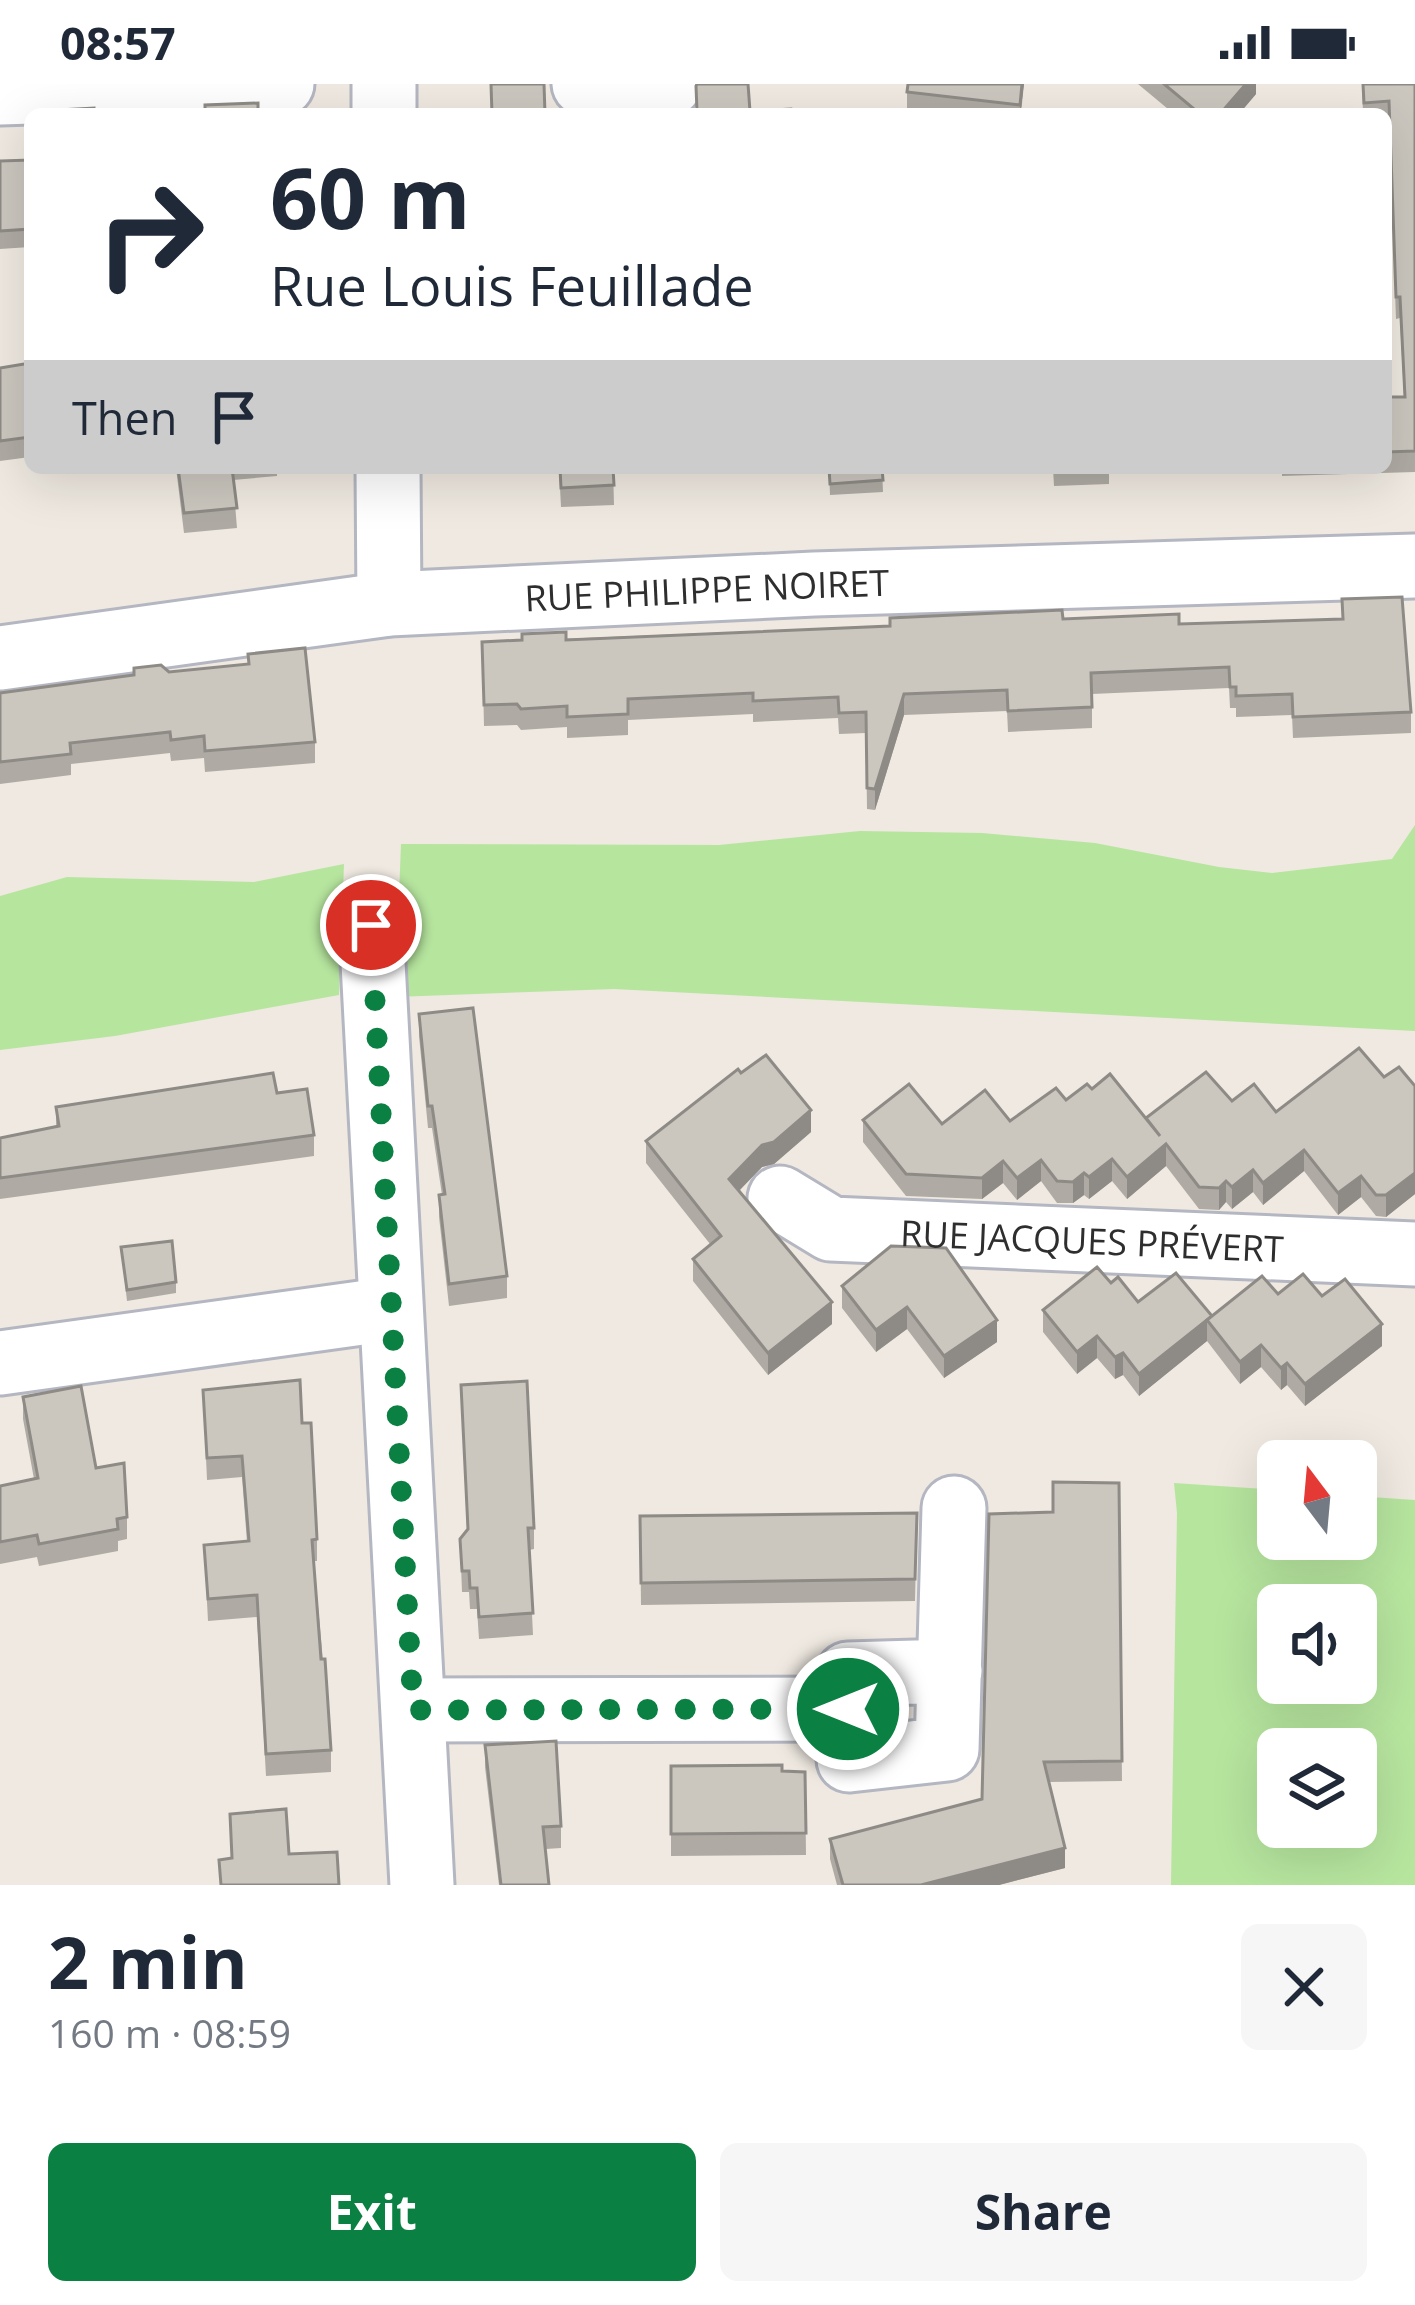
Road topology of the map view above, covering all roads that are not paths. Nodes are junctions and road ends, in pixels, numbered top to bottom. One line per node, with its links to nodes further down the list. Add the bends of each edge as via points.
1 (282, 84): 4 (street)
2 (584, 84): 3 (street, via 640,100)
3 (670, 84)
4 (0, 93)
5 (388, 474): 7 (street)
6 (1415, 566): 7 (street, RUE PHILIPPE NOIRET)
7 (389, 604): 8 (street, RUE PHILIPPE NOIRET)
8 (0, 658)
9 (371, 925): 12 (street)
10 (780, 1198): 11 (street, RUE JACQUES PRÉVERT, via 831,1229)
11 (1415, 1253)
12 (389, 1309): 13 (street); 15 (street)
13 (0, 1363)
14 (954, 1508): 15 (street, via 947,1749 849,1760 848,1709)
15 (413, 1710): 16 (street)
16 (422, 1885)

